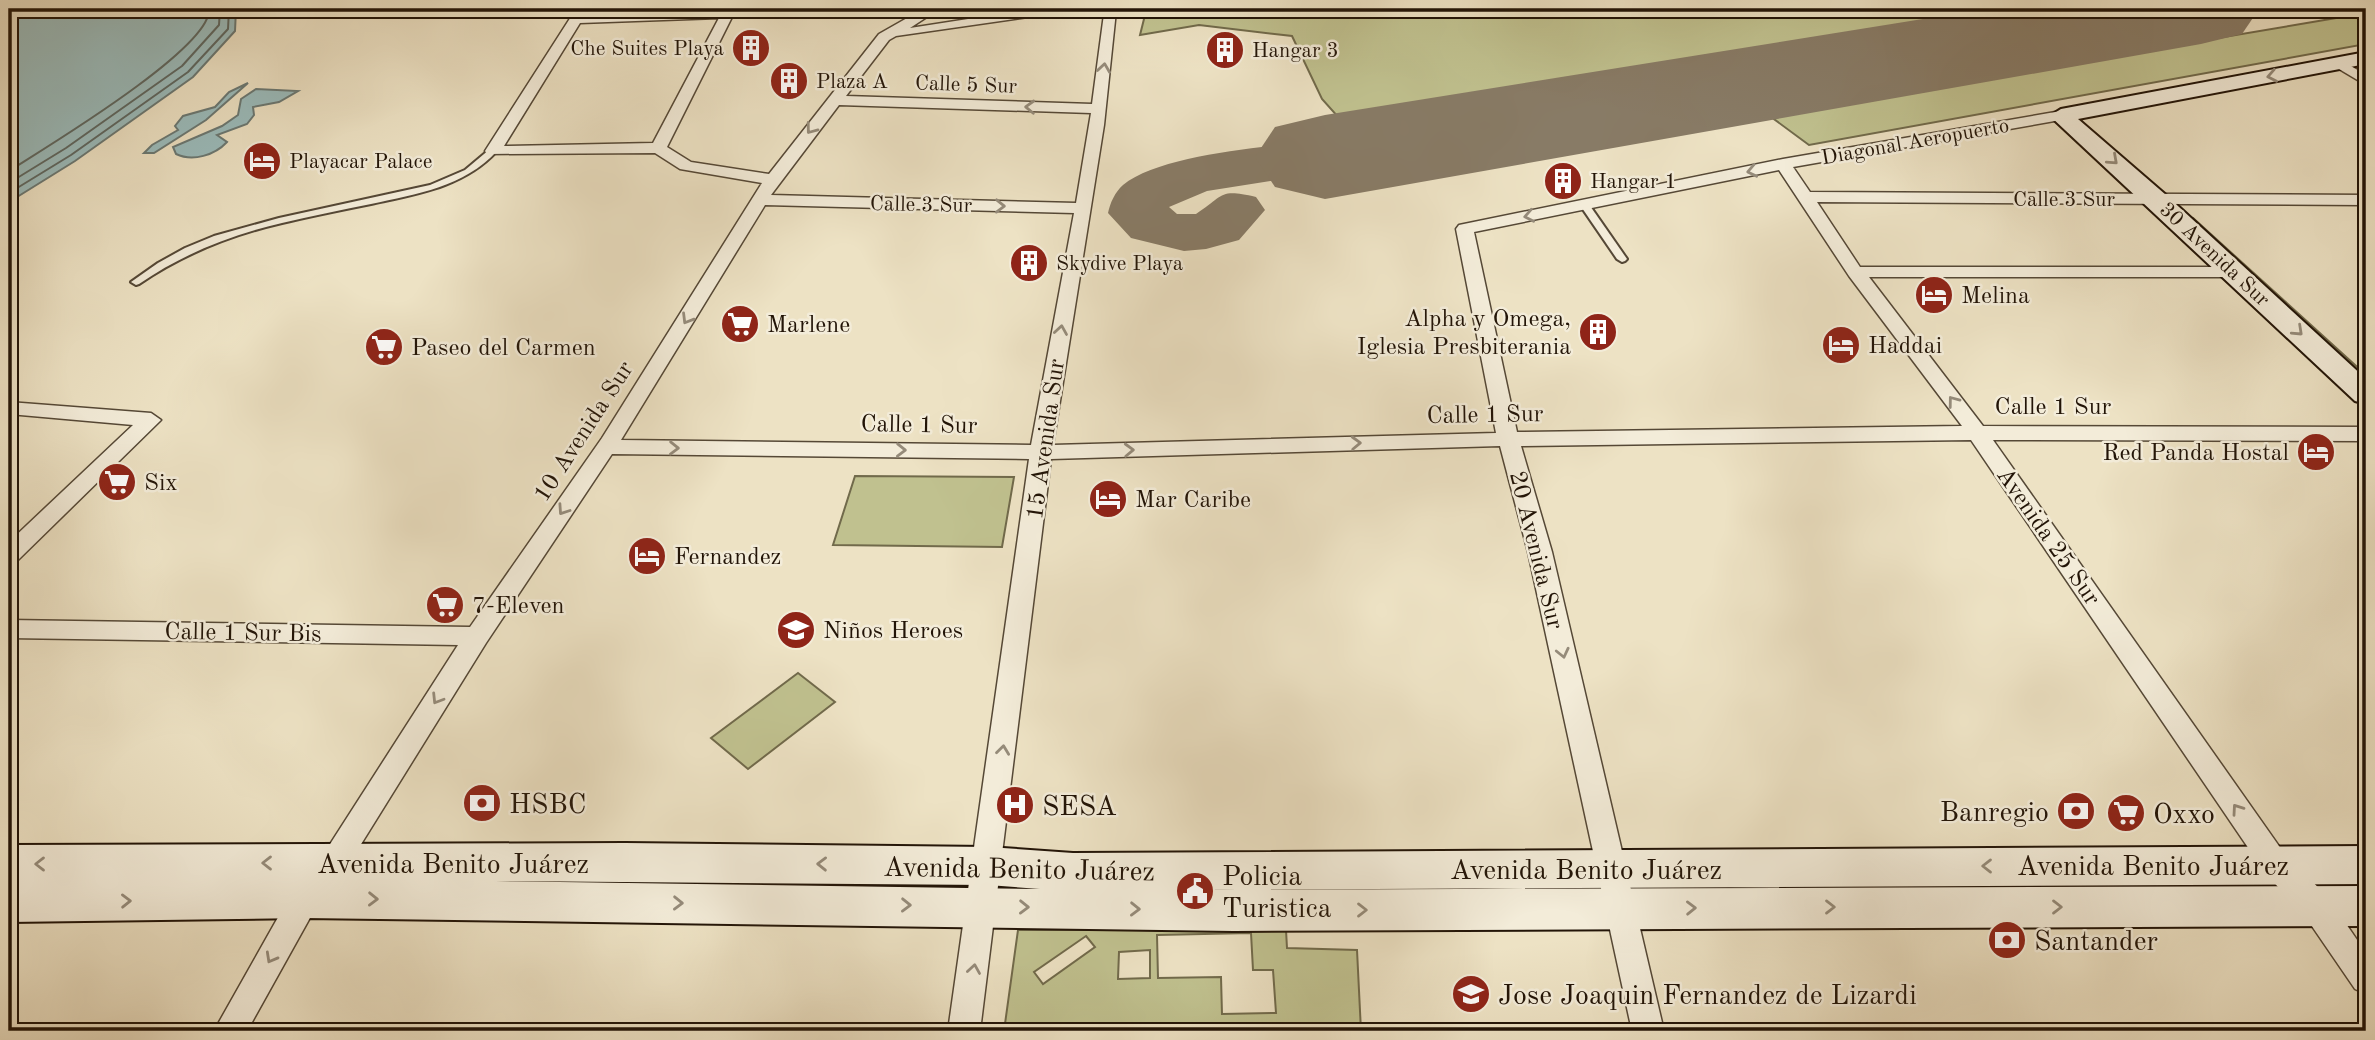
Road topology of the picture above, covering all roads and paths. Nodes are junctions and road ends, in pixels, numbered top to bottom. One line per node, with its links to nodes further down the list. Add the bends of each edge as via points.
1 (1056, 9): 6 (street)
2 (925, 10): 6 (street, via 926,20); 7 (street, 10 Avenida Sur)
3 (1109, 10): 12 (street, 15 Avenida Sur, one-way to 3)
4 (728, 11): 5 (street); 14 (street)
5 (578, 14): 15 (street)
6 (964, 21): 7 (street)
7 (884, 37): 11 (street, 10 Avenida Sur)
8 (2366, 58): 9 (street, Diagonal Aeropuerto)
9 (2339, 63): 10 (street); 13 (street, Diagonal Aeropuerto, one-way to 13)
10 (2366, 82)
11 (833, 100): 12 (street, Calle 5 Sur, one-way to 11); 17 (street, 10 Avenida Sur, one-way to 17)
12 (1098, 109): 24 (street, 15 Avenida Sur)
13 (2073, 113): 16 (street, Diagonal Aeropuerto); 20 (street, 30 Avenida Sur, one-way to 20); 21 (street, 30 Avenida Sur)
14 (658, 148): 15 (street); 17 (street, via 686,166)
15 (493, 151): 29 (lane, via 468,172 409,193 233,232 154,267)
16 (1783, 164): 18 (street, Avenida 25 Sur); 23 (street, Diagonal Aeropuerto, one-way to 23)
17 (773, 179): 19 (street, 10 Avenida Sur)
18 (1805, 197): 20 (street, Calle 3 Sur); 27 (street, Avenida 25 Sur)
19 (760, 200): 24 (street, Calle 3 Sur, one-way to 24); 36 (street, 10 Avenida Sur, one-way to 36)
20 (2157, 200): 21 (street, Calle 3 Sur); 28 (street, 30 Avenida Sur)
21 (2185, 200): 22 (street, Calle 3 Sur); 30 (street, 30 Avenida Sur)
22 (2366, 200)
23 (1585, 205): 25 (street, Diagonal Aeropuerto, one-way to 25); 26 (lane)
24 (1082, 208): 37 (street, 15 Avenida Sur, one-way to 24)
25 (1465, 229): 35 (street, 20 Avenida Sur)
26 (1622, 259)
27 (1855, 272): 28 (street); 33 (street, Avenida 25 Sur, one-way to 27)
28 (2235, 272): 31 (street, 30 Avenida Sur, one-way to 31)
29 (136, 282)
30 (2366, 365)
31 (2366, 395)
32 (9, 408): 38 (street, via 151,420)
33 (1977, 432): 34 (street, Calle 1 Sur); 35 (street, Calle 1 Sur); 43 (street, Avenida 25 Sur, one-way to 33)
34 (2366, 434)
35 (1508, 439): 37 (street, Calle 1 Sur, one-way to 35); 46 (street, 20 Avenida Sur, one-way to 46, via 1540,552)
36 (606, 447): 37 (street, Calle 1 Sur, one-way to 37); 40 (street, 10 Avenida Sur, one-way to 40)
37 (1041, 451): 45 (street, 15 Avenida Sur, one-way to 37)
38 (9, 555)
39 (9, 629): 40 (street, Calle 1 Sur Bis)
40 (477, 636): 41 (street, 10 Avenida Sur, one-way to 41)
41 (335, 861): 42 (street, Avenida Benito Juárez, one-way to 42); 45 (street, Avenida Benito Juárez, one-way to 41); 47 (street, 10 Avenida Sur)
42 (9, 864)
43 (2276, 865): 44 (street, Avenida Benito Juárez); 46 (street, Avenida Benito Juárez, one-way to 46); 49 (street, Avenida 25 Sur)
44 (2366, 865)
45 (985, 886): 46 (street, Avenida Benito Juárez, via 1234,911); 47 (street, Avenida Benito Juárez, one-way to 45); 53 (street, 15 Avenida Sur, one-way to 45)
46 (1619, 889): 49 (street, Avenida Benito Juárez, one-way to 49); 54 (street, 20 Avenida Sur)
47 (304, 898): 48 (street, Avenida Benito Juárez, one-way to 47); 52 (street, 10 Avenida Sur, one-way to 52)
48 (9, 902)
49 (2316, 906): 50 (street, Avenida Benito Juárez); 51 (street, Avenida 25 Sur)
50 (2366, 906)
51 (2366, 979)
52 (230, 1031)
53 (964, 1031)
54 (1648, 1031)

